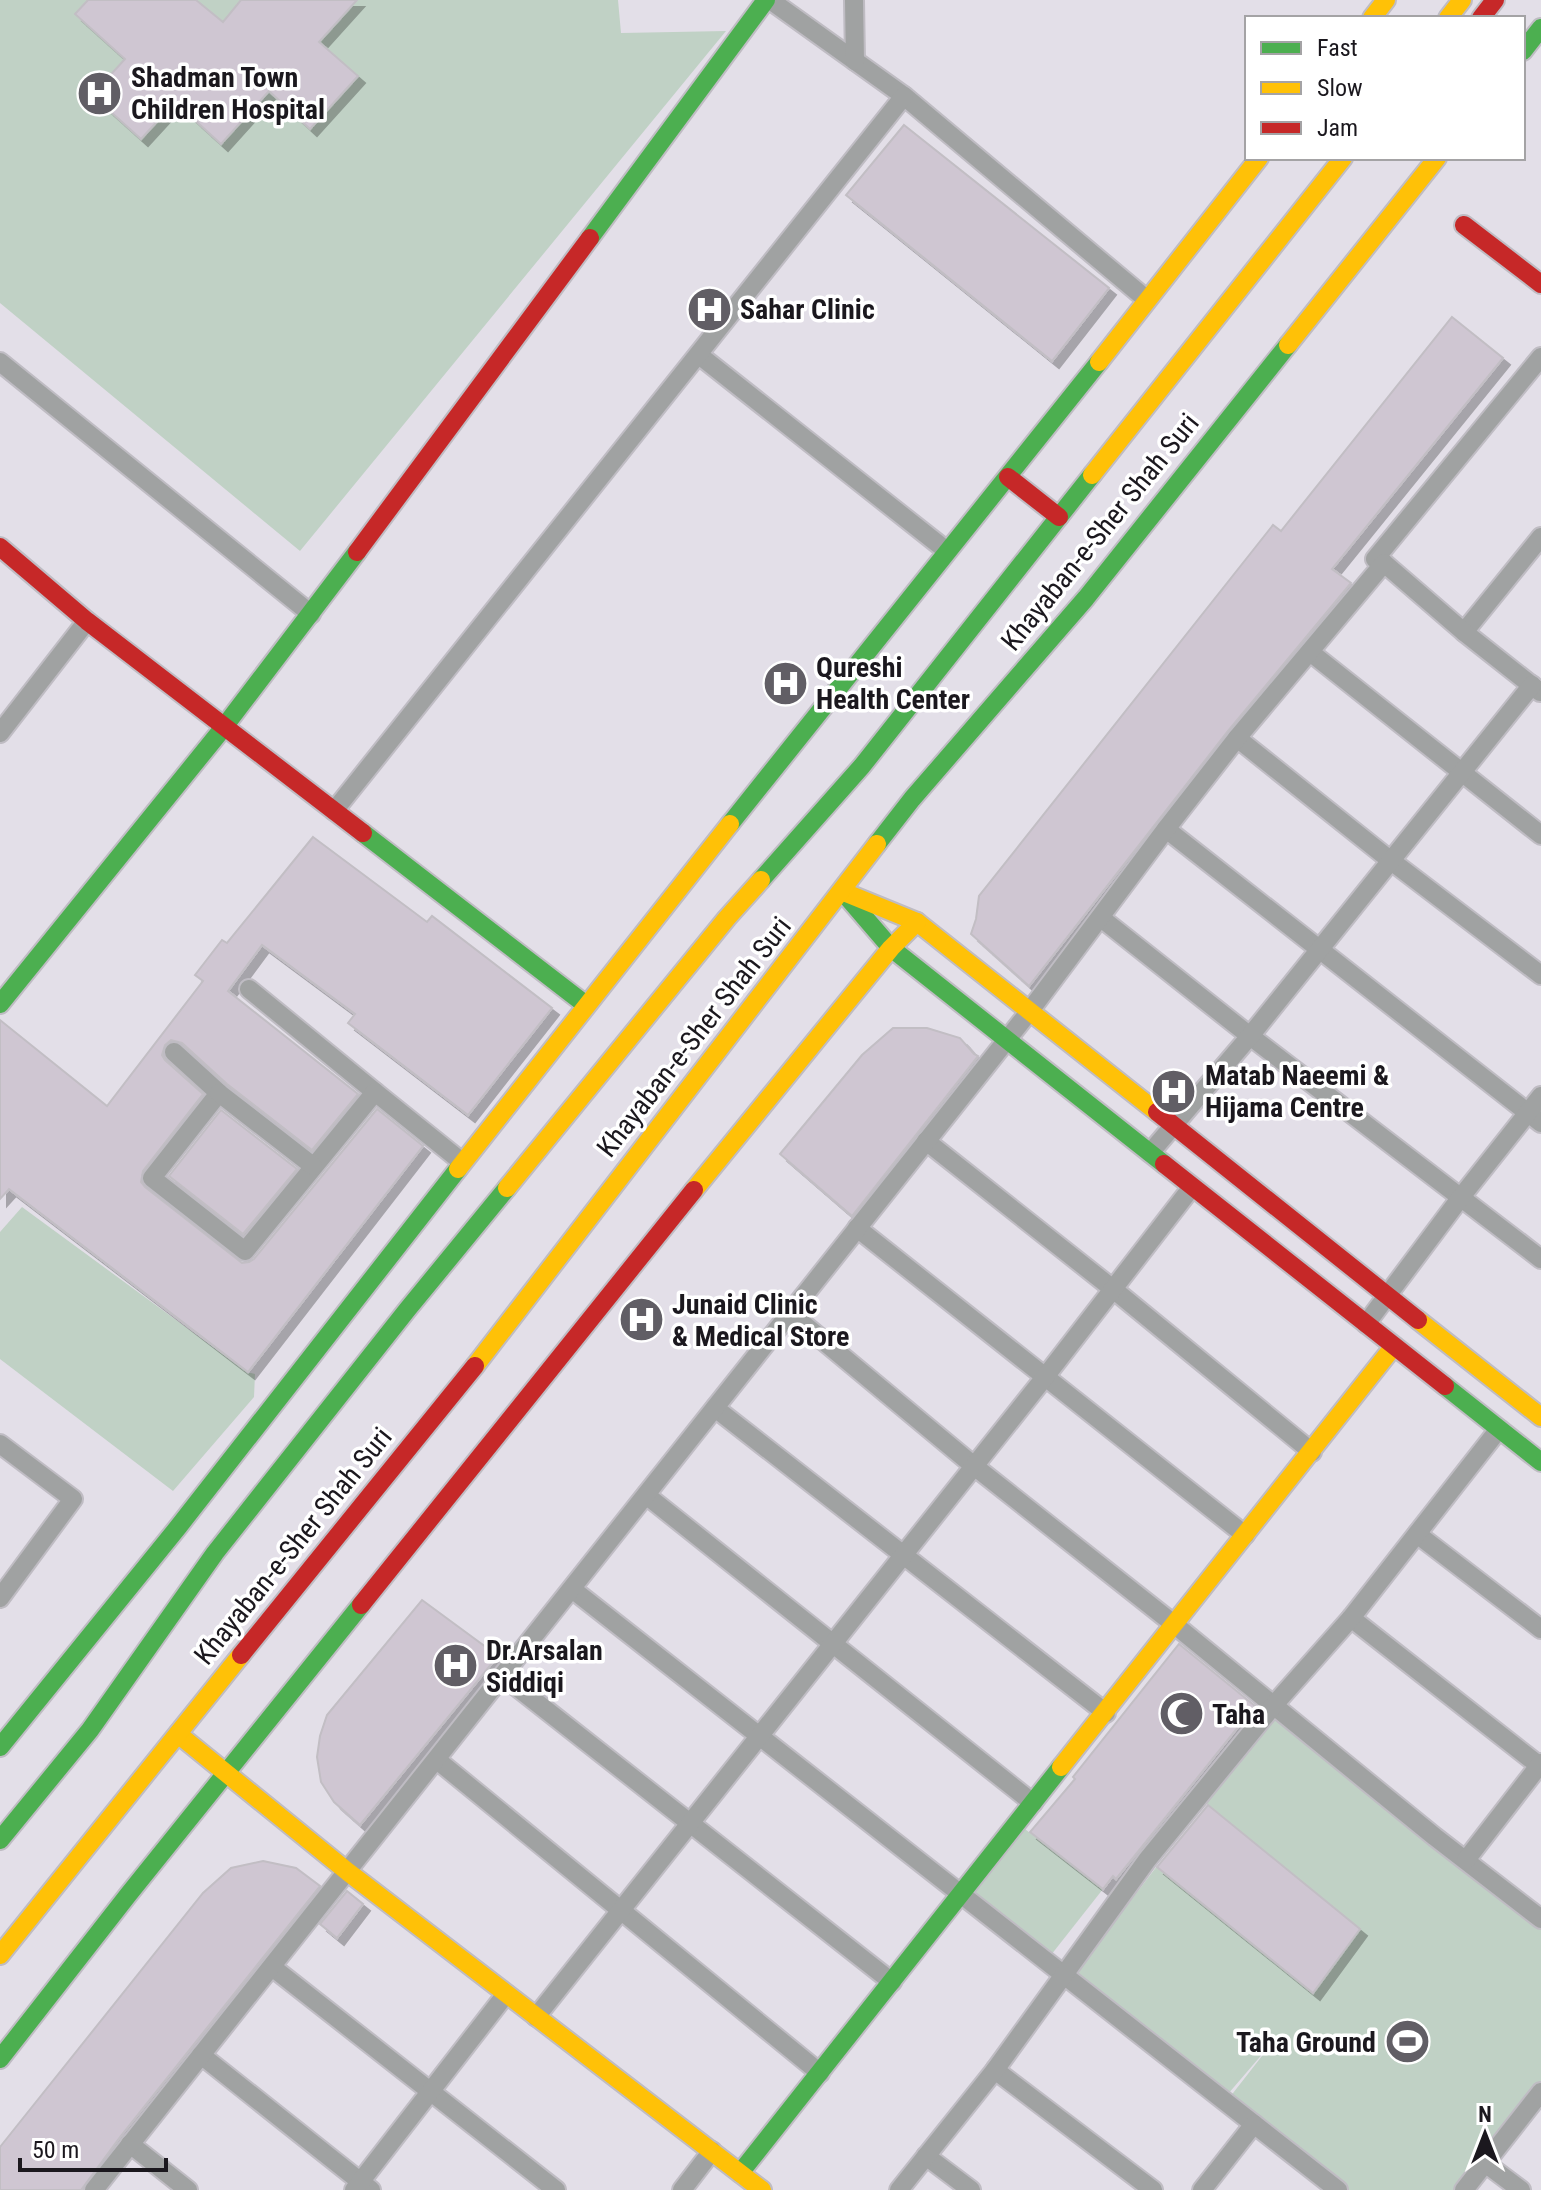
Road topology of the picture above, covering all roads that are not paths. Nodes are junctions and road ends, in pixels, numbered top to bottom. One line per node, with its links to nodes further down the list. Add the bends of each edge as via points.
1 (768, 0): 11 (street); 30 (main road)
2 (854, 0): 11 (street)
3 (1386, 0): 6 (main road)
4 (1462, 0): 7 (main road)
5 (1495, 0): 8 (main road)
6 (1374, 16)
7 (1450, 16)
8 (1483, 16)
9 (1541, 28): 10 (main road)
10 (1525, 48)
11 (855, 61): 12 (street)
12 (904, 96): 20 (street); 21 (street)
13 (1257, 160): 20 (main road)
14 (1342, 160): 17 (main road, Khayaban-e-Sher Shah Suri)
15 (1352, 160): 17 (main road)
16 (1435, 160): 43 (main road, Khayaban-e-Sher Shah Suri, via 1086,598 912,799)
17 (1323, 185): 25 (main road, Khayaban-e-Sher Shah Suri)
18 (1464, 225): 19 (main road)
19 (1541, 284)
20 (1146, 299): 24 (main road)
21 (699, 355): 28 (street); 39 (street)
22 (1541, 357): 29 (street, via 1375,559)
23 (0, 362): 30 (street)
24 (1008, 477): 25 (main road); 28 (main road)
25 (1059, 517): 103 (main road, Khayaban-e-Sher Shah Suri, via 862,766 727,918 407,1310 215,1553 90,1730)
26 (1541, 537): 32 (street)
27 (0, 547): 31 (main road)
28 (947, 551): 51 (main road)
29 (1384, 563): 32 (street); 33 (street)
30 (311, 614): 35 (main road)
31 (87, 621): 35 (main road); 36 (street)
32 (1464, 632): 34 (street)
33 (1310, 652): 37 (street); 38 (street)
34 (1536, 689): 38 (street)
35 (224, 727): 39 (main road); 50 (main road)
36 (0, 733)
37 (1237, 738): 40 (street); 42 (street)
38 (1462, 771): 41 (street); 42 (street)
39 (334, 811): 51 (main road)
40 (1166, 829): 44 (street); 47 (street)
41 (1541, 835)
42 (1390, 860): 47 (street); 48 (street)
43 (842, 891): 45 (main road); 46 (main road); 95 (main road, Khayaban-e-Sher Shah Suri, via 477,1363)
44 (1101, 918): 52 (street); 53 (street)
45 (917, 922): 46 (main road); 52 (main road)
46 (891, 948): 54 (main road); 100 (main road)
47 (1319, 948): 53 (street); 59 (street)
48 (1541, 975)
49 (249, 989): 56 (street)
50 (0, 1004)
51 (586, 1005): 63 (main road)
52 (1029, 1012): 54 (street); 60 (main road)
53 (1250, 1036): 60 (street); 66 (street)
54 (1007, 1040): 61 (street); 62 (main road)
55 (174, 1052): 57 (street)
56 (375, 1092): 63 (street); 64 (street)
57 (219, 1093): 64 (street); 64 (street, via 152,1178 233,1242 245,1251)
58 (1541, 1096): 59 (street)
59 (1534, 1118): 66 (street)
60 (1173, 1125): 62 (street); 70 (main road)
61 (926, 1141): 67 (street); 69 (street)
62 (1150, 1153): 65 (main road)
63 (462, 1162): 97 (main road)
64 (313, 1166)
65 (1192, 1187): 69 (street); 72 (main road)
66 (1461, 1197): 68 (street); 70 (street)
67 (857, 1228): 71 (street); 74 (street)
68 (1541, 1259)
69 (1113, 1289): 74 (street); 79 (street)
70 (1389, 1296): 72 (street); 76 (main road)
71 (790, 1313): 75 (street); 81 (street)
72 (1366, 1324): 73 (main road)
73 (1394, 1346): 77 (main road); 79 (main road)
74 (1045, 1377): 81 (street); 84 (street)
75 (715, 1408): 82 (street); 85 (street)
76 (1541, 1417)
77 (1499, 1429): 80 (main road); 83 (street)
78 (0, 1444): 87 (street, via 73,1499)
79 (1312, 1452): 84 (main road)
80 (1541, 1462)
81 (974, 1466): 85 (street); 89 (street)
82 (646, 1495): 86 (street); 91 (street)
83 (1417, 1534): 88 (street); 90 (street)
84 (1245, 1535): 89 (main road)
85 (903, 1553): 91 (street); 94 (street)
86 (572, 1589): 92 (street); 96 (street)
87 (0, 1598)
88 (1351, 1618): 93 (street); 99 (street)
89 (1175, 1625): 93 (street); 94 (main road)
90 (1541, 1629)
91 (832, 1643): 96 (street); 101 (street)
92 (503, 1676): 98 (street); 102 (street)
93 (1273, 1706): 104 (street); 111 (street, via 1147,1860)
94 (1106, 1713): 101 (main road)
95 (178, 1734): 100 (main road); 109 (main road, Khayaban-e-Sher Shah Suri)
96 (759, 1735): 102 (street); 106 (street)
97 (0, 1747)
98 (437, 1760): 105 (street); 107 (street)
99 (1540, 1765): 104 (street)
100 (225, 1774): 105 (main road); 116 (main road)
101 (1033, 1803): 106 (main road)
102 (690, 1823): 107 (street); 112 (street)
103 (0, 1840)
104 (1466, 1860): 108 (street)
105 (348, 1872): 110 (street); 113 (main road)
106 (961, 1894): 111 (street); 112 (main road)
107 (621, 1910): 114 (street); 118 (street)
108 (1541, 1919)
109 (0, 1955)
110 (272, 1967): 115 (street); 119 (street)
111 (1064, 1974): 117 (street); 121 (street)
112 (892, 1982): 118 (main road)
113 (506, 1994): 114 (main road); 119 (street)
114 (536, 2017): 123 (main road)
115 (201, 2055): 122 (street); 127 (street)
116 (0, 2059)
117 (995, 2070): 124 (street); 135 (street)
118 (820, 2073): 126 (main road)
119 (430, 2092): 127 (street); 130 (street)
120 (1541, 2092): 125 (street)
121 (1254, 2124): 136 (street); 137 (street)
122 (130, 2144): 128 (street); 129 (street)
123 (712, 2151): 126 (main road); 131 (street)
124 (926, 2156): 133 (street); 134 (street)
125 (1485, 2163): 138 (street); 139 (street)
126 (740, 2173): 132 (main road)
127 (362, 2187)
128 (94, 2190)
129 (188, 2190)
130 (556, 2190)
131 (682, 2190)
132 (762, 2190)
133 (899, 2190)
134 (971, 2190)
135 (1153, 2190)
136 (1202, 2190)
137 (1338, 2190)
138 (1464, 2190)
139 (1521, 2190)

